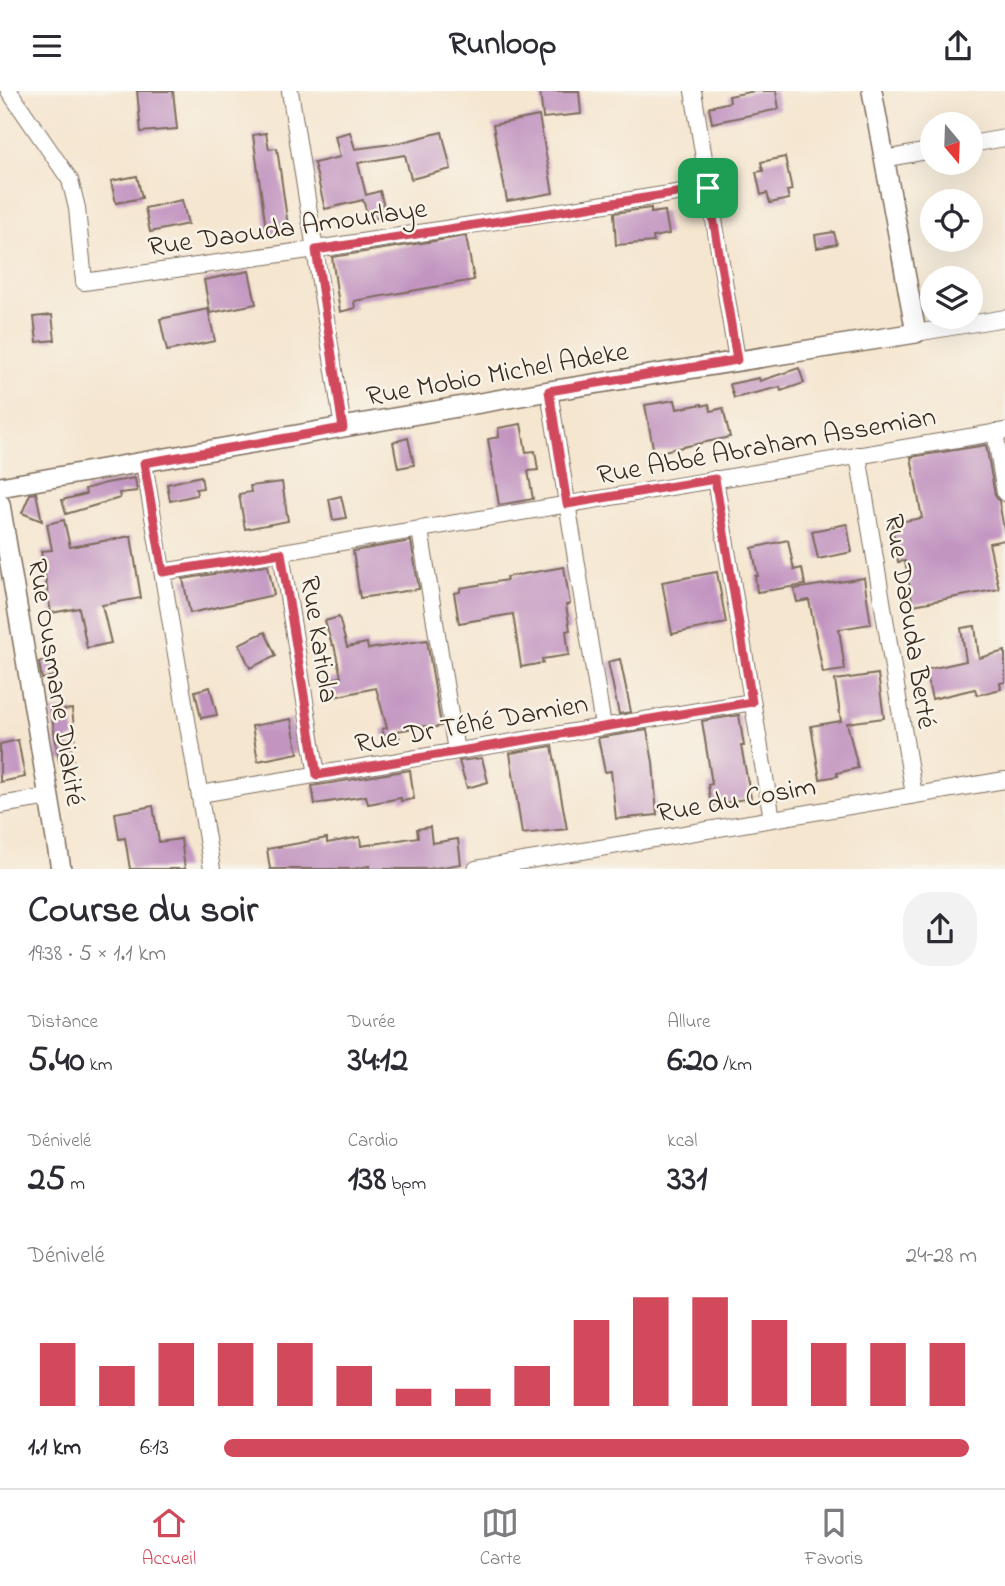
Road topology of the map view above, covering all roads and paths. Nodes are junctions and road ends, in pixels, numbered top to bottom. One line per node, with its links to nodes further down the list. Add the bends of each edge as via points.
1 (9, 91): 10 (street, Rue Daouda Amourlaye, via 70,180 78,208 84,282)
2 (290, 91): 10 (street)
3 (692, 91): 9 (street)
4 (872, 91): 8 (street)
5 (1005, 138): 6 (street)
6 (984, 142)
7 (920, 153): 8 (street)
8 (884, 159): 12 (street)
9 (708, 188): 10 (street, Rue Daouda Amourlaye); 13 (street)
10 (316, 250): 15 (street)
11 (1005, 318): 12 (street, Rue Mobio Michel Adeke)
12 (916, 333): 13 (street, Rue Mobio Michel Adeke)
13 (737, 360): 14 (street, Rue Mobio Michel Adeke)
14 (549, 391): 15 (street, Rue Mobio Michel Adeke); 23 (street)
15 (343, 428): 18 (street, Rue Mobio Michel Adeke)
16 (1000, 432): 17 (street, Rue Abbé Abraham Assemian); 21 (street)
17 (858, 456): 19 (street, Rue Abbé Abraham Assemian); 33 (street, Rue Daouda Berté)
18 (144, 463): 20 (street, Rue Mobio Michel Adeke); 26 (street)
19 (715, 479): 23 (street, Rue Abbé Abraham Assemian); 27 (street)
20 (0, 487)
21 (1005, 492)
22 (0, 504): 34 (street, Rue Ousmane Diakité)
23 (567, 504): 24 (street, Rue Abbé Abraham Assemian); 28 (street)
24 (420, 530): 25 (street, Rue Abbé Abraham Assemian); 29 (street)
25 (281, 553): 26 (street, Rue Abbé Abraham Assemian); 30 (street, Rue Katiola)
26 (163, 572): 32 (street)
27 (752, 702): 28 (street, Rue Dr Téhé Damien); 36 (street)
28 (603, 726): 29 (street, Rue Dr Téhé Damien)
29 (456, 751): 30 (street, Rue Dr Téhé Damien)
30 (317, 775): 32 (street, Rue Dr Téhé Damien)
31 (1005, 780): 33 (street, Rue du Cosim)
32 (200, 795): 38 (street)
33 (914, 795): 36 (street, Rue du Cosim)
34 (49, 797): 35 (street); 37 (street, Rue Ousmane Diakité)
35 (0, 805)
36 (772, 819): 39 (street, Rue du Cosim)
37 (61, 869)
38 (212, 869)
39 (477, 869)

